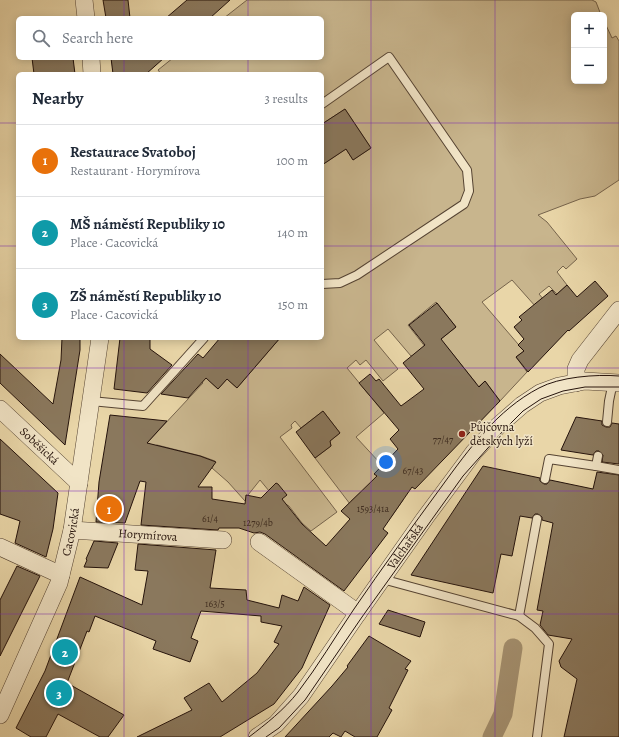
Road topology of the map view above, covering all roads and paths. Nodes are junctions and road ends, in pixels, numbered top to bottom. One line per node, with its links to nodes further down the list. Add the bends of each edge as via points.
1 (84, 0): 2 (street)
2 (86, 16)
3 (91, 60): 4 (street)
4 (92, 72)
5 (324, 103): 6 (lane, via 389,57 467,170 469,191 464,204 357,275 340,283)
6 (324, 284)
7 (619, 310): 11 (street, via 580,360 576,369)
8 (100, 340): 12 (street, Cacovická)
9 (202, 340): 12 (lane, via 143,406)
10 (616, 382): 11 (street, Valchařská); 14 (lane, via 609,401)
11 (576, 383): 26 (street, Valchařská, via 540,393 498,426 474,452)
12 (91, 401): 19 (street, Cacovická)
13 (0, 410): 19 (street, Soběšická)
14 (607, 422)
15 (598, 456): 16 (lane)
16 (596, 466): 17 (lane); 18 (lane, via 549,459)
17 (619, 470)
18 (545, 479)
19 (79, 483): 21 (street, Cacovická)
20 (538, 519): 28 (lane)
21 (72, 530): 22 (street, Horymírova); 25 (street, Cacovická)
22 (223, 540)
23 (259, 542): 27 (street)
24 (0, 547): 25 (street)
25 (61, 575): 29 (street, Cacovická)
26 (382, 579): 27 (street, Valchařská); 28 (lane)
27 (358, 613): 30 (street, Valchařská, via 301,696 276,724)
28 (519, 616): 31 (lane, via 535,628 549,644)
29 (0, 715)
30 (257, 737)
31 (537, 737)

